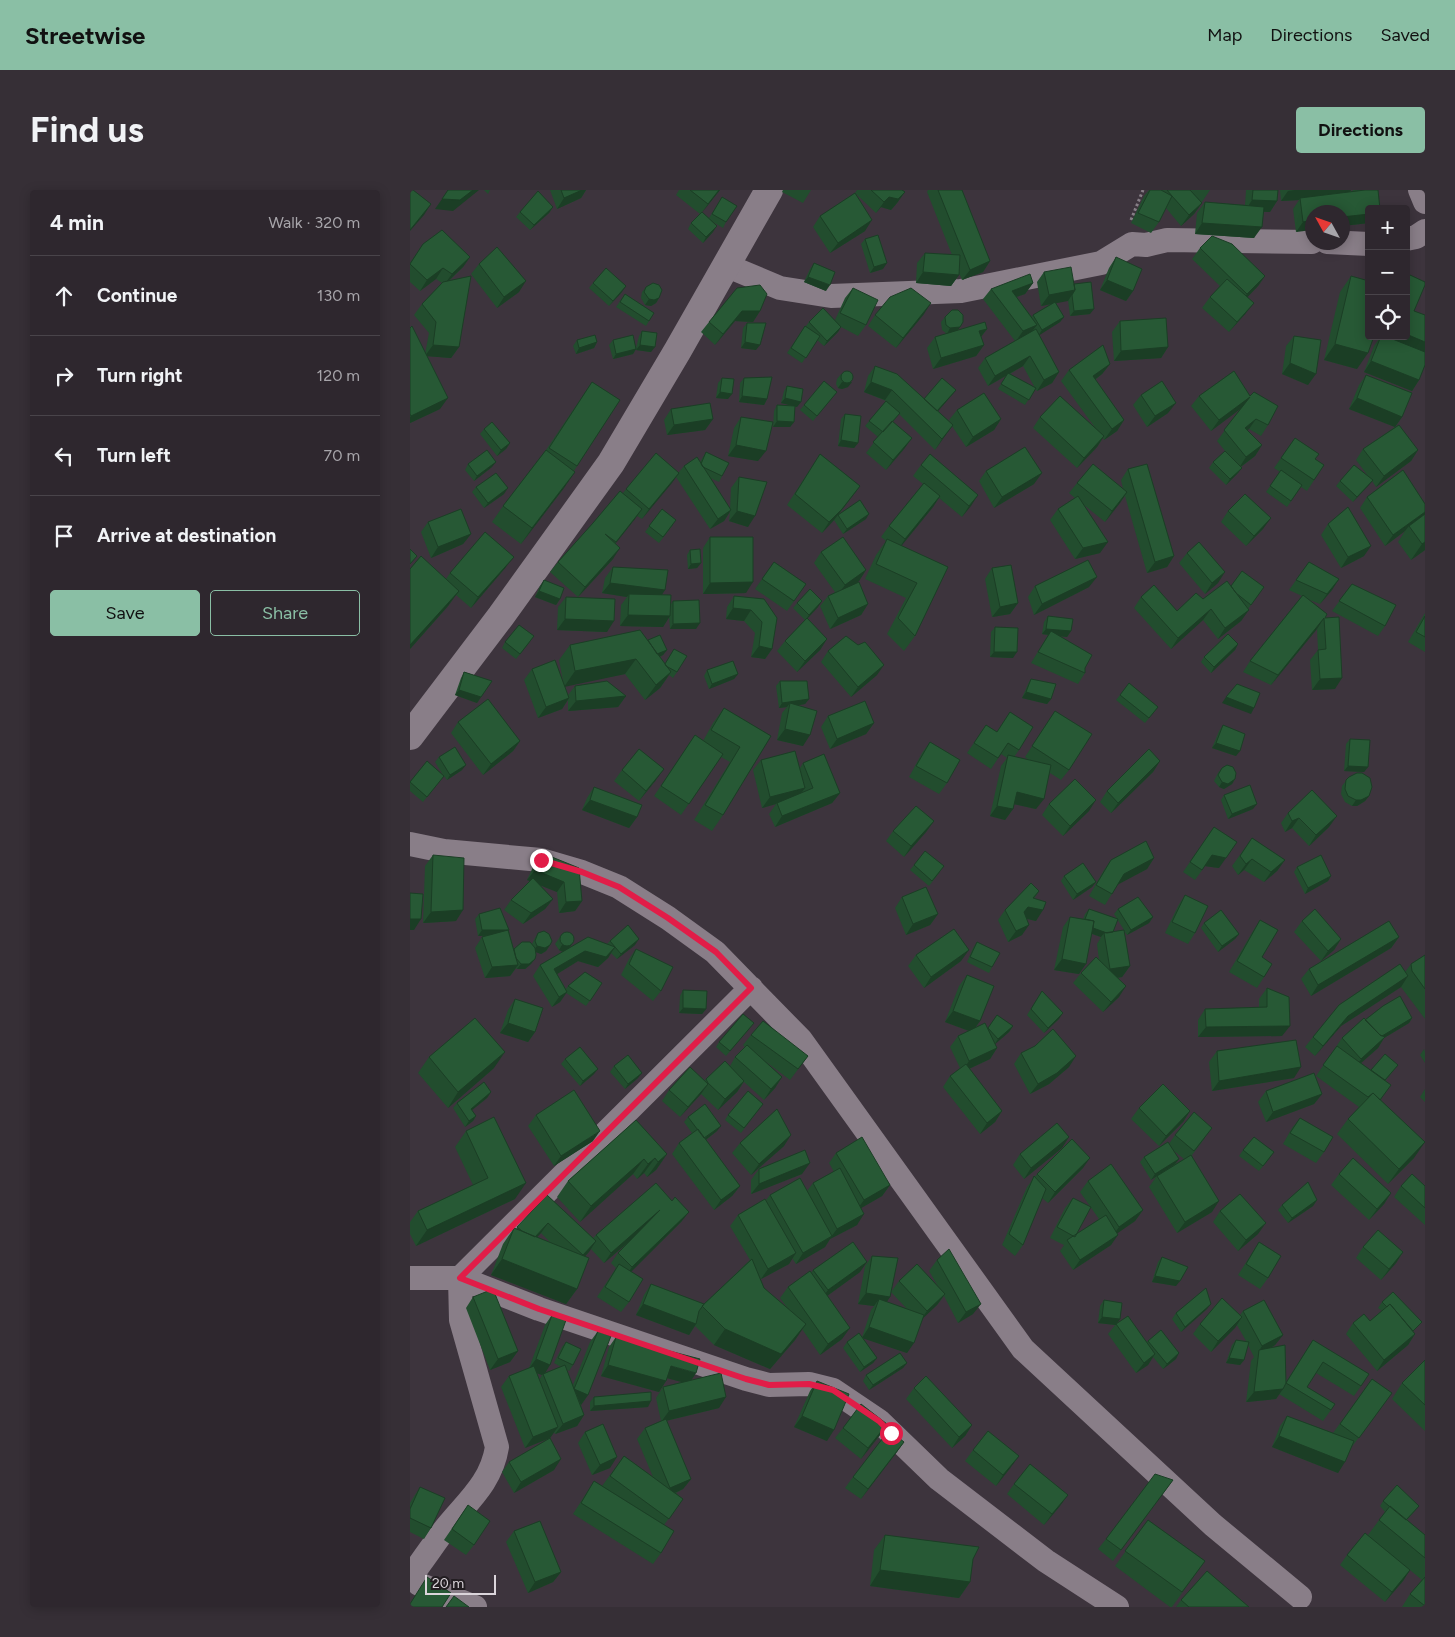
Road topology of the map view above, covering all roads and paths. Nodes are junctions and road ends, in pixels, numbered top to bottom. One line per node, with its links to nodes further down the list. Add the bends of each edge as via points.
1 (769, 190): 11 (main road)
2 (1143, 190): 9 (path, via 1128,228)
3 (1420, 190): 4 (street)
4 (1425, 202)
5 (1425, 231): 6 (street)
6 (1410, 239)
7 (1305, 242): 9 (street, via 1167,240 1146,245)
8 (1350, 243): 10 (street)
9 (1132, 244): 11 (street, via 1102,263 961,291 891,295 831,296 780,288)
10 (1365, 244)
11 (726, 265): 12 (main road, via 611,463)
12 (410, 736)
13 (410, 844): 14 (street, via 444,851 541,860 619,887 716,952)
14 (751, 988): 16 (street); 18 (street, via 802,1040 1023,1350 1213,1525)
15 (410, 1278): 16 (street)
16 (460, 1278): 17 (street, via 461,1320 497,1446 486,1479); 20 (street, via 539,1309 746,1379 769,1385 809,1384 833,1390 879,1421 939,1479 1038,1555)
17 (410, 1579): 19 (street)
18 (1300, 1597)
19 (475, 1607)
20 (1116, 1607)

